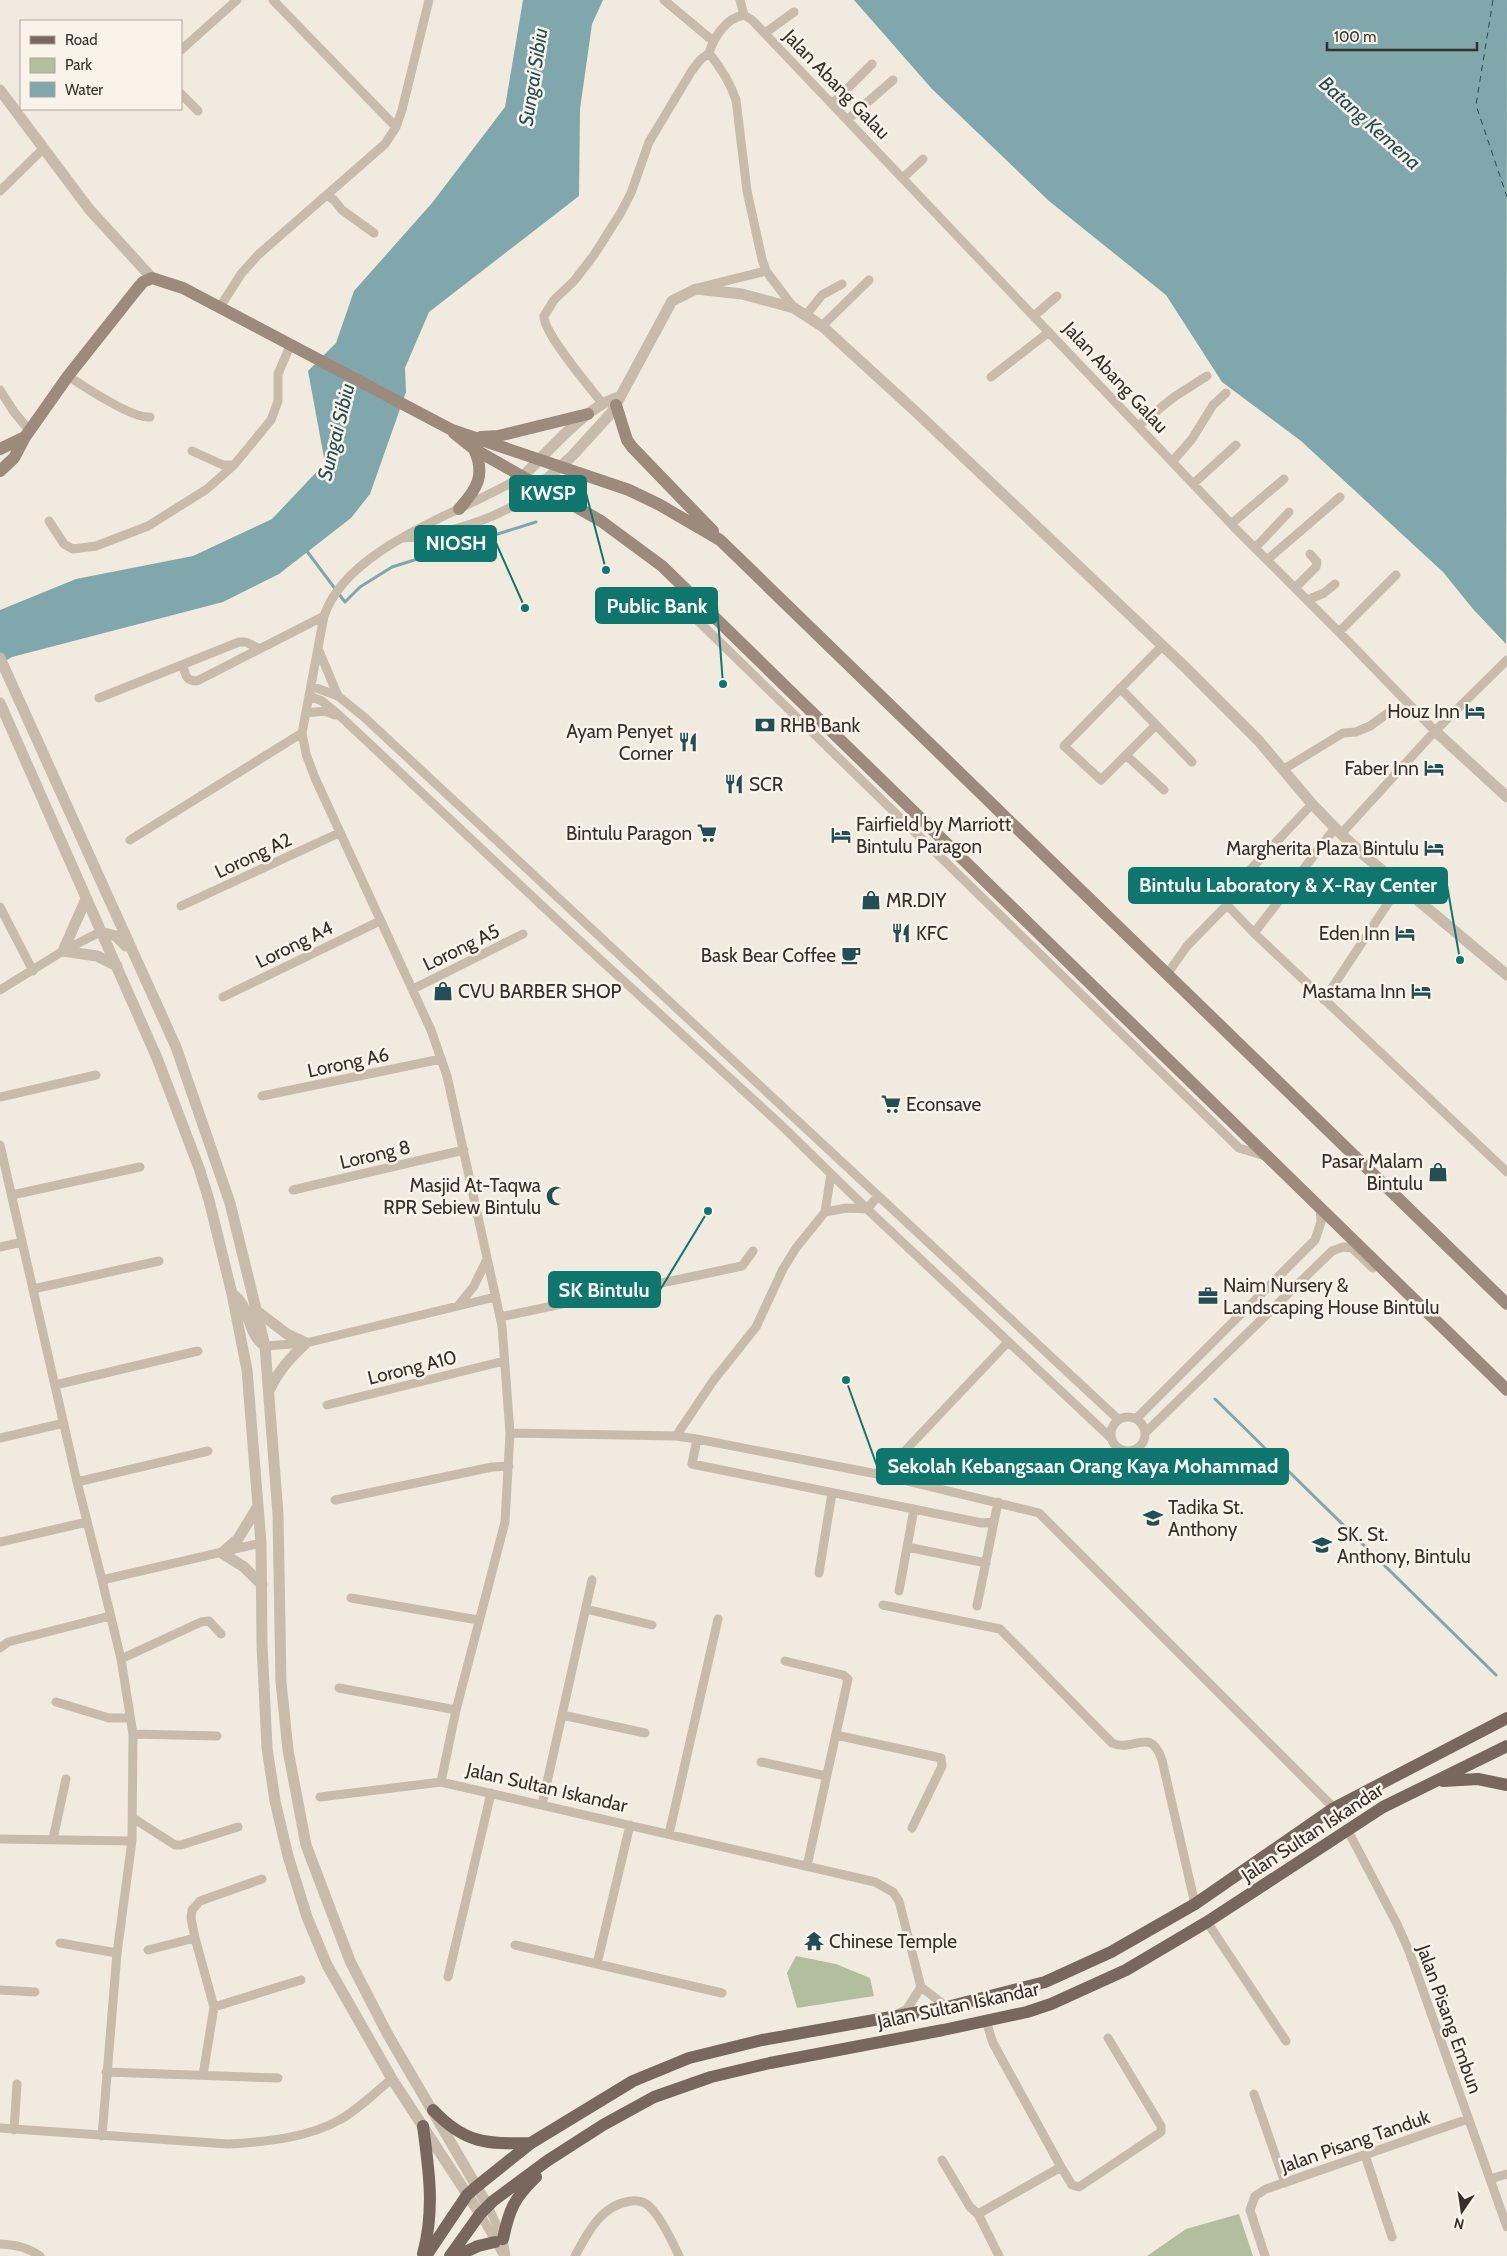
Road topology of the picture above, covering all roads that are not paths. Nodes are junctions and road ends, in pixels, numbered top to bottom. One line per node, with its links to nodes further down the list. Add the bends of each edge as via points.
1 (237, 0): 10 (street)
2 (273, 0): 19 (street)
3 (429, 0): 19 (street)
4 (664, 0): 9 (street)
5 (740, 0): 7 (street)
6 (794, 12): 8 (street)
7 (744, 15): 8 (street, Jalan Abang Galau); 9 (street, via 736,17)
8 (765, 33): 16 (street, Jalan Abang Galau)
9 (713, 41): 11 (street)
10 (182, 49)
11 (709, 53): 26 (street, via 731,86 736,100 747,191); 45 (street, via 691,72 653,134 620,214 594,255 544,316 550,333)
12 (872, 64): 16 (street)
13 (893, 80): 18 (street)
14 (0, 90): 20 (street)
15 (182, 95): 17 (street)
16 (832, 104): 18 (street, Jalan Abang Galau)
17 (198, 111)
18 (847, 120): 22 (street, Jalan Abang Galau)
19 (396, 126): 24 (street, via 386,144)
20 (43, 149): 23 (street); 27 (street, via 90,209)
21 (923, 159): 22 (street)
22 (903, 178): 35 (street, Jalan Abang Galau)
23 (0, 191)
24 (327, 195): 25 (street); 32 (street, via 258,255 241,274)
25 (374, 233)
26 (766, 272): 30 (street); 33 (street)
27 (152, 278): 32 (main road, via 183,288); 39 (main road, via 142,282)
28 (869, 280): 36 (street)
29 (842, 284): 34 (street, via 822,295)
30 (696, 289): 33 (street, via 742,294); 44 (street, via 672,301)
31 (1057, 296): 35 (street)
32 (220, 307): 38 (main road)
33 (794, 308): 34 (street)
34 (806, 315): 36 (street)
35 (1034, 316): 37 (street, Jalan Abang Galau)
36 (822, 326): 79 (street)
37 (1048, 332): 41 (street); 48 (street, Jalan Abang Galau)
38 (290, 346): 50 (main road); 56 (street, via 278,374 276,410)
39 (68, 376): 47 (street, via 92,393 138,416); 49 (main road)
40 (1207, 376): 48 (street)
41 (991, 377)
42 (0, 390): 49 (street)
43 (1226, 393): 55 (street, via 1210,409 1192,439)
44 (617, 401): 45 (street); 57 (street, via 612,412); 69 (main road, via 632,447)
45 (602, 403): 46 (street)
46 (588, 414): 50 (main road); 54 (street)
47 (150, 417)
48 (1138, 426): 55 (street, Jalan Abang Galau)
49 (27, 434): 52 (main road); 58 (main road, via 14,458)
50 (474, 443): 54 (main road); 59 (main road); 64 (main road, via 479,480 474,493)
51 (1236, 445): 61 (street)
52 (0, 449)
53 (192, 451): 56 (street, via 223,465)
54 (539, 461): 57 (main road); 59 (street)
55 (1172, 462): 61 (street, Jalan Abang Galau)
56 (234, 465): 66 (street, via 207,490 148,526 96,546 73,550 64,544)
57 (559, 468): 62 (street); 69 (main road, via 629,490)
58 (0, 471)
59 (523, 476): 62 (main road); 64 (street)
60 (1284, 479): 67 (street)
61 (1193, 484): 67 (street, Jalan Abang Galau)
62 (539, 486): 68 (street, via 512,506 477,521 423,537); 140 (main road, via 601,521 662,566)
63 (1340, 497): 72 (street)
64 (459, 508): 68 (street)
65 (1289, 512): 70 (street)
66 (49, 521)
67 (1231, 524): 70 (street, Jalan Abang Galau)
68 (402, 538): 77 (street, via 371,559 340,587)
69 (720, 540): 121 (main road)
70 (1254, 548): 72 (street, Jalan Abang Galau)
71 (1310, 554): 75 (street, via 1317,562 1316,567)
72 (1267, 560): 75 (street, Jalan Abang Galau)
73 (1396, 575): 78 (street)
74 (1335, 584): 76 (street)
75 (1295, 588): 76 (street, Jalan Abang Galau)
76 (1307, 600): 78 (street, Jalan Abang Galau)
77 (324, 616): 81 (street); 82 (street)
78 (1340, 632): 97 (street, Jalan Abang Galau)
79 (1162, 646): 88 (street); 101 (street)
80 (227, 648): 81 (street, via 246,642); 85 (street); 86 (street)
81 (258, 648): 85 (street)
82 (318, 649): 87 (street); 90 (street)
83 (0, 658): 118 (street)
84 (1507, 660): 97 (street)
85 (234, 662): 86 (street, via 197,681 186,678)
86 (183, 666): 91 (street)
87 (311, 686): 89 (street); 90 (street)
88 (1120, 688): 96 (street); 99 (street, via 1064,746 1101,780)
89 (309, 696): 93 (street); 95 (street, via 322,701)
90 (338, 696): 131 (street)
91 (99, 698)
92 (0, 703): 109 (street)
93 (306, 713): 95 (street, via 325,711); 98 (street)
94 (1388, 713): 101 (street, via 1370,726 1343,733)
95 (340, 716): 135 (street)
96 (1156, 725): 99 (street); 100 (street)
97 (1435, 731): 103 (street, Jalan Abang Galau); 105 (street)
98 (302, 733): 106 (street, Jalan Sultan Iskandar, via 306,754); 107 (street)
99 (1127, 756): 102 (street)
100 (1192, 762)
101 (1284, 769): 104 (street)
102 (1164, 790)
103 (1507, 797)
104 (1312, 804): 105 (street); 110 (street, via 1233,888)
105 (1338, 831): 108 (street); 115 (street)
106 (339, 833): 111 (street, Lorong A2); 113 (street, Jalan Sultan Iskandar)
107 (130, 840)
108 (1400, 885): 122 (street); 126 (street)
109 (86, 899): 114 (street); 117 (street)
110 (1227, 904): 115 (street); 121 (street, via 1186,946)
111 (181, 906)
112 (0, 907): 120 (street)
113 (380, 921): 123 (street, Jalan Sultan Iskandar); 125 (street, Lorong A4)
114 (100, 932): 117 (street); 118 (street, via 116,936); 119 (street)
115 (1254, 933): 126 (street)
116 (523, 934): 123 (street, Lorong A5)
117 (63, 951): 119 (street, via 97,956); 120 (street)
118 (134, 957): 154 (street, via 176,1047 216,1162 230,1203)
119 (117, 966): 149 (street, via 199,1168)
120 (33, 971): 124 (street)
121 (1168, 973): 152 (main road)
122 (1507, 975)
123 (413, 989): 127 (street, Jalan Sultan Iskandar)
124 (0, 990)
125 (222, 997)
126 (1324, 1000): 136 (street)
127 (441, 1059): 129 (street, Lorong A6); 133 (street, Jalan Sultan Iskandar)
128 (96, 1075): 130 (street)
129 (262, 1096)
130 (0, 1097)
131 (786, 1110): 135 (street, via 784,1119); 139 (street)
132 (0, 1147): 138 (street)
133 (464, 1150): 137 (street, Lorong 8); 146 (street, Jalan Sultan Iskandar)
134 (140, 1167): 138 (street)
135 (830, 1172): 141 (street); 142 (street)
136 (1507, 1172)
137 (293, 1190)
138 (12, 1195): 143 (street)
139 (878, 1196): 141 (street); 166 (street)
140 (1320, 1208): 150 (main road); 165 (street, via 1321,1222 1315,1240)
141 (867, 1209): 142 (street); 156 (street)
142 (825, 1212): 170 (street, via 783,1269 756,1327)
143 (22, 1242): 144 (street); 148 (street)
144 (0, 1247)
145 (753, 1251): 155 (street, via 742,1266)
146 (487, 1259): 151 (street, Jalan Sultan Iskandar); 153 (street, via 474,1286)
147 (159, 1261): 148 (street)
148 (33, 1288): 161 (street)
149 (232, 1294): 158 (street, via 242,1303 254,1336); 181 (street, via 247,1370)
150 (1410, 1296): 162 (main road); 169 (street, via 1398,1292 1352,1248 1332,1251)
151 (495, 1297): 153 (street); 155 (street, Jalan Sultan Iskandar)
152 (1507, 1304)
153 (458, 1306): 157 (street)
154 (257, 1311): 157 (street, via 287,1334); 158 (street)
155 (500, 1317): 160 (street, Jalan Sultan Iskandar)
156 (1008, 1342): 172 (street); 176 (street)
157 (306, 1343): 158 (street); 163 (street, via 287,1361)
158 (265, 1346): 163 (street)
159 (198, 1351): 161 (street)
160 (504, 1361): 164 (street, Lorong A10); 168 (street, Jalan Sultan Iskandar)
161 (55, 1385): 167 (street)
162 (1507, 1390)
163 (270, 1391): 183 (street)
164 (327, 1404)
165 (1136, 1419): 166 (street); 169 (street)
166 (1119, 1420): 172 (street, via 1112,1428)
167 (64, 1423): 171 (street); 177 (street)
168 (510, 1433): 170 (street); 175 (street, Jalan Sultan Iskandar)
169 (1145, 1433): 172 (street, via 1142,1444 1133,1450 1122,1450)
170 (676, 1436): 173 (street)
171 (0, 1438)
172 (1112, 1438)
173 (697, 1439): 176 (street); 178 (street, via 692,1464)
174 (208, 1451): 177 (street)
175 (509, 1466): 179 (street); 202 (street, Jalan Sultan Iskandar, via 505,1522)
176 (882, 1475): 180 (street)
177 (77, 1482): 184 (street)
178 (832, 1493): 182 (street); 191 (street)
179 (335, 1500)
180 (998, 1502): 185 (street); 228 (street, via 1043,1516)
181 (258, 1506): 187 (street); 189 (street, via 238,1539)
182 (914, 1509): 185 (street, via 982,1523); 188 (street)
183 (278, 1514): 187 (street, via 271,1531); 266 (street, via 281,1682 288,1750 306,1845 350,1961 388,2035)
184 (87, 1522): 186 (street); 192 (street)
185 (994, 1522): 190 (street)
186 (0, 1542)
187 (261, 1543): 189 (street); 194 (street)
188 (907, 1547): 190 (street); 195 (street)
189 (222, 1553): 192 (street); 194 (street, via 244,1567)
190 (986, 1562): 198 (street)
191 (819, 1573)
192 (102, 1580): 200 (street)
193 (592, 1580): 199 (street)
194 (262, 1585): 263 (street, via 267,1748 288,1856 307,1917 327,1965)
195 (899, 1591)
196 (351, 1598): 202 (street)
197 (883, 1605): 240 (street, via 1000,1629 1112,1743 1152,1743 1162,1760)
198 (977, 1606)
199 (586, 1609): 203 (street); 211 (street)
200 (110, 1616): 205 (street, via 8,1642); 206 (street)
201 (718, 1619): 234 (street)
202 (478, 1620): 210 (street, Jalan Sultan Iskandar)
203 (652, 1625)
204 (221, 1634): 206 (street, via 209,1621 202,1622)
205 (0, 1648)
206 (121, 1659): 212 (street)
207 (785, 1661): 217 (street, via 848,1678)
208 (339, 1688): 210 (street)
209 (56, 1702): 212 (street, via 109,1718)
210 (456, 1710): 222 (street, Jalan Sultan Iskandar)
211 (562, 1715): 214 (street); 227 (street)
212 (130, 1718): 215 (street)
213 (1507, 1718): 228 (main road, Jalan Sultan Iskandar)
214 (645, 1733)
215 (133, 1734): 216 (street); 229 (street)
216 (217, 1736)
217 (836, 1736): 220 (street); 232 (street, via 941,1758 942,1766)
218 (1507, 1746): 223 (main road)
219 (761, 1762): 220 (street)
220 (826, 1776): 238 (street)
221 (66, 1779): 236 (street)
222 (441, 1782): 225 (street, Jalan Sultan Iskandar); 226 (street)
223 (1433, 1782): 224 (main road, Jalan Sultan Iskandar, via 1478,1779); 233 (main road, Jalan Sultan Iskandar)
224 (1507, 1785)
225 (491, 1794): 227 (street, Jalan Sultan Iskandar); 248 (street)
226 (320, 1797)
227 (542, 1805): 230 (street, Jalan Sultan Iskandar)
228 (1334, 1808): 240 (main road, Jalan Sultan Iskandar)
229 (133, 1818): 231 (street, via 175,1845); 237 (street)
230 (630, 1825): 234 (street, Jalan Sultan Iskandar); 247 (street)
231 (238, 1827)
232 (912, 1828)
233 (1347, 1829): 241 (main road, Jalan Sultan Iskandar); 267 (street, Jalan Pisang Embun, via 1397,1924)
234 (669, 1834): 238 (street, Jalan Sultan Iskandar)
235 (0, 1839): 236 (street)
236 (53, 1840): 237 (street)
237 (132, 1841): 246 (street)
238 (807, 1866): 250 (street, Jalan Sultan Iskandar, via 875,1882 893,1892 899,1901)
239 (262, 1879): 242 (street, via 200,1901 192,1910)
240 (1195, 1904): 255 (main road, Jalan Sultan Iskandar, via 1111,1952 1045,1982)
241 (1207, 1922): 257 (main road, Jalan Sultan Iskandar, via 1126,1970 1051,2004); 259 (street)
242 (195, 1938): 245 (street); 254 (street)
243 (60, 1943): 246 (street)
244 (515, 1945): 247 (street)
245 (148, 1950)
246 (117, 1952): 260 (street)
247 (597, 1964): 253 (street)
248 (448, 1977)
249 (301, 1980): 254 (street)
250 (921, 1987): 255 (street); 256 (street, via 907,2008)
251 (0, 1990): 252 (street)
252 (35, 1992)
253 (722, 1993)
254 (214, 2007): 261 (street)
255 (947, 2007): 256 (main road, Jalan Sultan Iskandar)
256 (894, 2017): 272 (main road, Jalan Sultan Iskandar, via 762,2040 689,2058 633,2080)
257 (986, 2021): 275 (main road, Jalan Sultan Iskandar, via 850,2046 711,2077 654,2097); 276 (street, via 993,2043)
258 (1108, 2038): 276 (street, via 1161,2126 1161,2132 1078,2187 1072,2185)
259 (1286, 2041)
260 (106, 2072): 261 (street); 271 (street)
261 (203, 2075): 262 (street)
262 (278, 2078)
263 (392, 2079): 268 (street); 271 (street, via 340,2120 298,2136 228,2144)
264 (17, 2084): 270 (street)
265 (1254, 2094): 279 (street)
266 (433, 2110): 272 (main road, via 462,2135 494,2144); 280 (street)
267 (1468, 2119): 273 (street, Jalan Pisang Tanduk); 278 (street, Jalan Pisang Embun)
268 (423, 2126): 280 (street); 288 (main road, via 431,2203 430,2230)
269 (0, 2128): 270 (street)
270 (14, 2130): 271 (street)
271 (102, 2136)
272 (531, 2142): 280 (main road, Jalan Sultan Iskandar)
273 (1365, 2155): 279 (street, Jalan Pisang Tanduk); 284 (street)
274 (942, 2160): 282 (street, via 970,2207)
275 (547, 2161): 281 (main road, Jalan Sultan Iskandar); 285 (main road, via 515,2199)
276 (1061, 2166): 282 (street)
277 (1507, 2174): 278 (street)
278 (1490, 2179): 283 (street, Jalan Pisang Embun)
279 (1285, 2183): 295 (street, Jalan Pisang Tanduk, via 1255,2196 1250,2210)
280 (471, 2191): 281 (street); 288 (main road, Jalan Sultan Iskandar)
281 (484, 2210): 285 (street); 289 (main road, Jalan Sultan Iskandar)
282 (978, 2214): 294 (street)
283 (1507, 2227)
284 (1392, 2237)
285 (499, 2241): 290 (main road); 291 (street)
286 (0, 2244): 287 (street, via 16,2245)
287 (40, 2256)
288 (424, 2256)
289 (450, 2256)
290 (457, 2256)
291 (505, 2256)
292 (575, 2256): 293 (street, via 606,2210 623,2202 638,2200 649,2206)
293 (679, 2256)
294 (998, 2256)
295 (1265, 2256)

